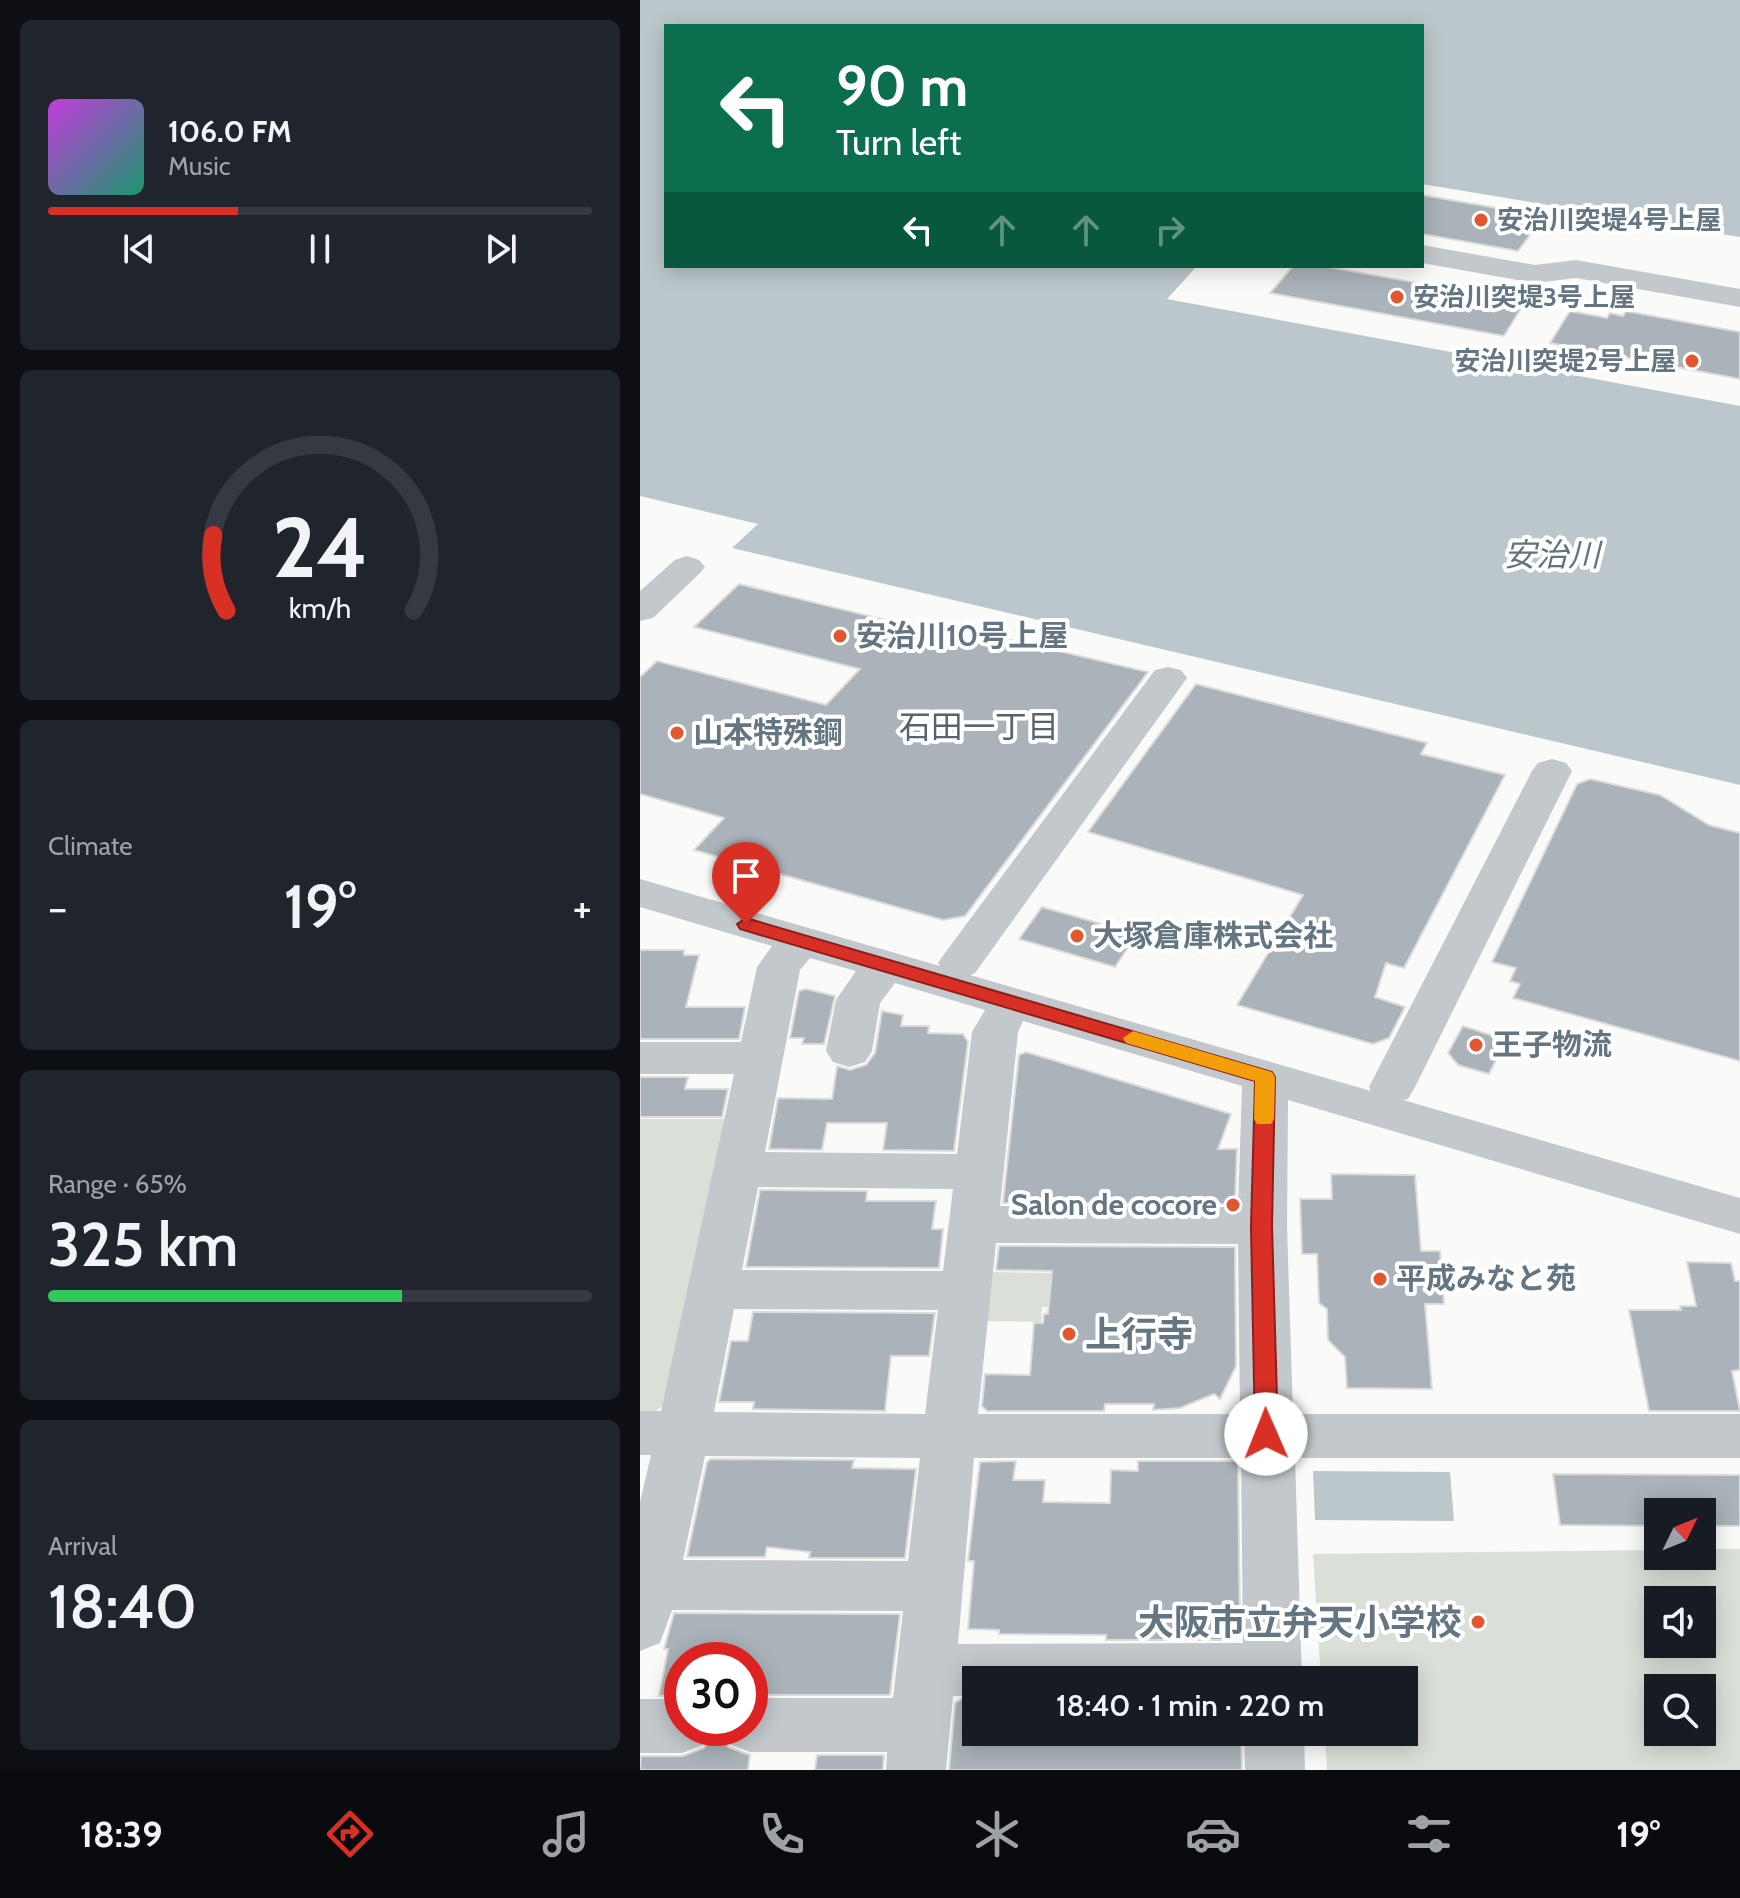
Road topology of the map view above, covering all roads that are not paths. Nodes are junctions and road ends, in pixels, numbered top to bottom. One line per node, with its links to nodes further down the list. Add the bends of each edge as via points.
1 (1424, 254): 2 (street, via 1535,274 1576,269)
2 (1740, 298)
3 (687, 567): 4 (street)
4 (640, 610)
5 (1168, 678): 10 (street)
6 (1552, 771): 17 (street)
7 (640, 869): 10 (street)
8 (640, 893): 9 (street)
9 (800, 940): 11 (street); 15 (street, via 779,967)
10 (960, 963): 17 (street)
11 (885, 965): 12 (street); 13 (street, via 858,1000)
12 (1011, 1002): 16 (street); 19 (street, via 995,1032)
13 (849, 1051)
14 (640, 1058): 15 (street)
15 (760, 1058): 18 (street)
16 (1265, 1077): 21 (street); 23 (street)
17 (1392, 1087): 20 (street)
18 (737, 1169): 19 (street); 24 (street)
19 (979, 1172): 22 (street)
20 (1740, 1186)
21 (1740, 1216)
22 (974, 1224): 23 (street); 25 (street)
23 (1262, 1226): 27 (street)
24 (712, 1289): 25 (street); 26 (street)
25 (966, 1291): 28 (street)
26 (662, 1433): 28 (street); 31 (street)
27 (1266, 1434): 28 (street); 29 (street); 32 (street)
28 (950, 1436): 30 (street)
29 (1740, 1436)
30 (935, 1586): 31 (street); 34 (street)
31 (643, 1598)
32 (1273, 1666)
33 (962, 1716): 34 (street)
34 (921, 1722): 35 (street)
35 (768, 1725)
36 (640, 1726): 37 (street)
37 (664, 1726)
38 (1274, 1746): 39 (street)
39 (1275, 1770)

